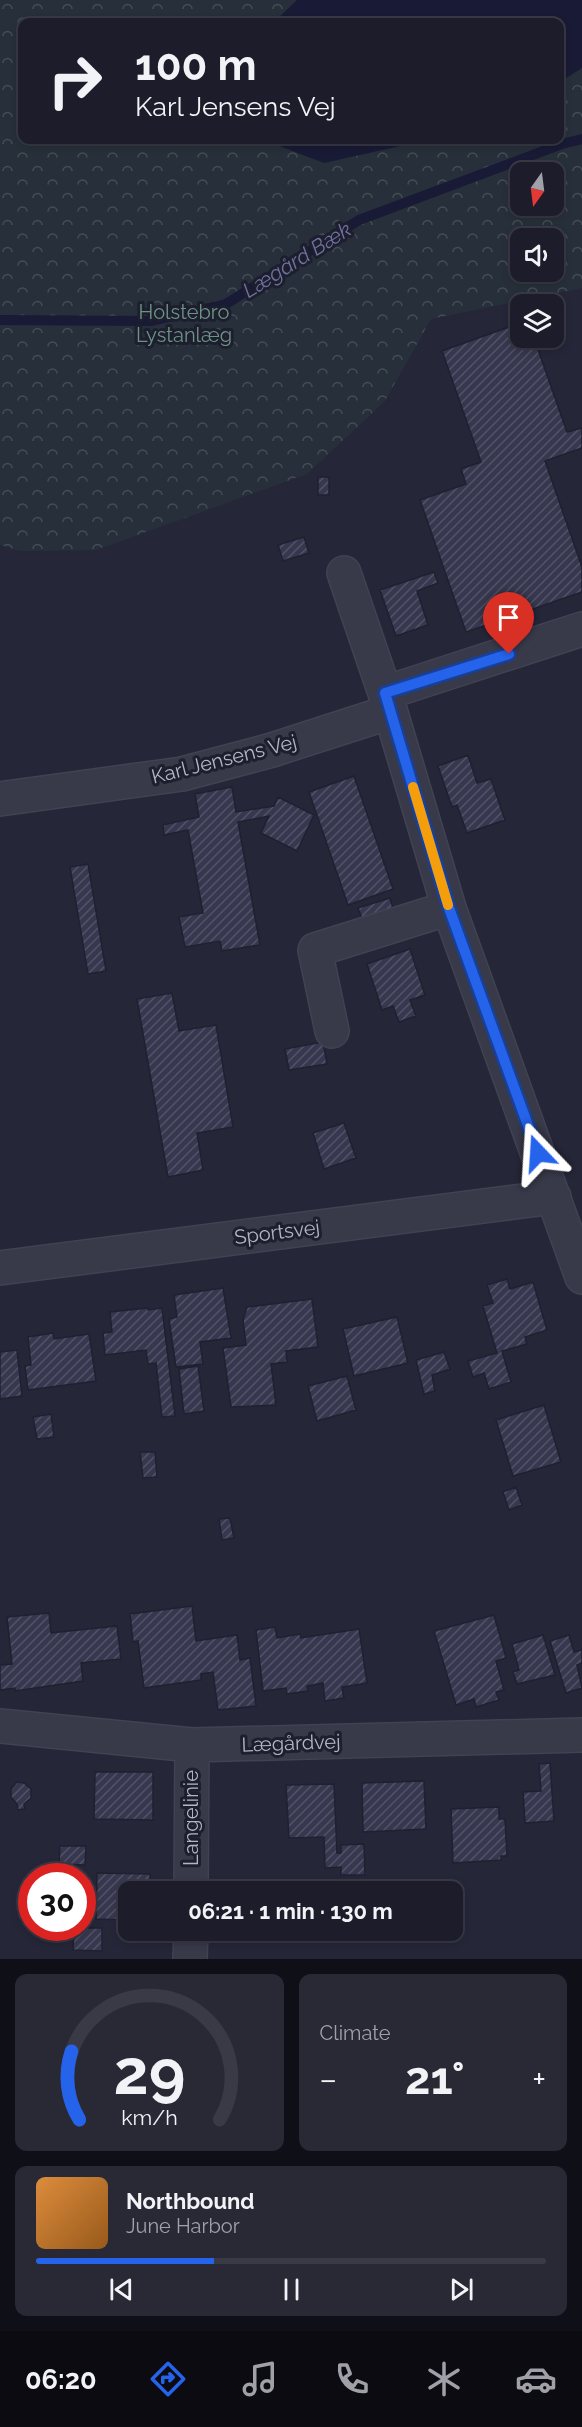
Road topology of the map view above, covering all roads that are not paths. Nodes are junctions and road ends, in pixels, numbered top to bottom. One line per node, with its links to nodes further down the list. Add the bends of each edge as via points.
1 (344, 573): 3 (street)
2 (582, 629): 3 (street, Karl Jensens Vej)
3 (387, 703): 4 (street, Karl Jensens Vej, via 272,750 182,774); 5 (street)
4 (0, 799)
5 (449, 908): 6 (street, via 315,950); 7 (street)
6 (332, 1031)
7 (554, 1197): 8 (street, Sportsvej); 9 (street)
8 (0, 1268)
9 (582, 1277)
10 (0, 1726): 12 (street, Lægårdvej)
11 (582, 1735): 12 (street, Lægårdvej)
12 (192, 1746): 13 (street, Langelinie)
13 (191, 1881)
14 (191, 1941): 15 (street)
15 (190, 1959)

